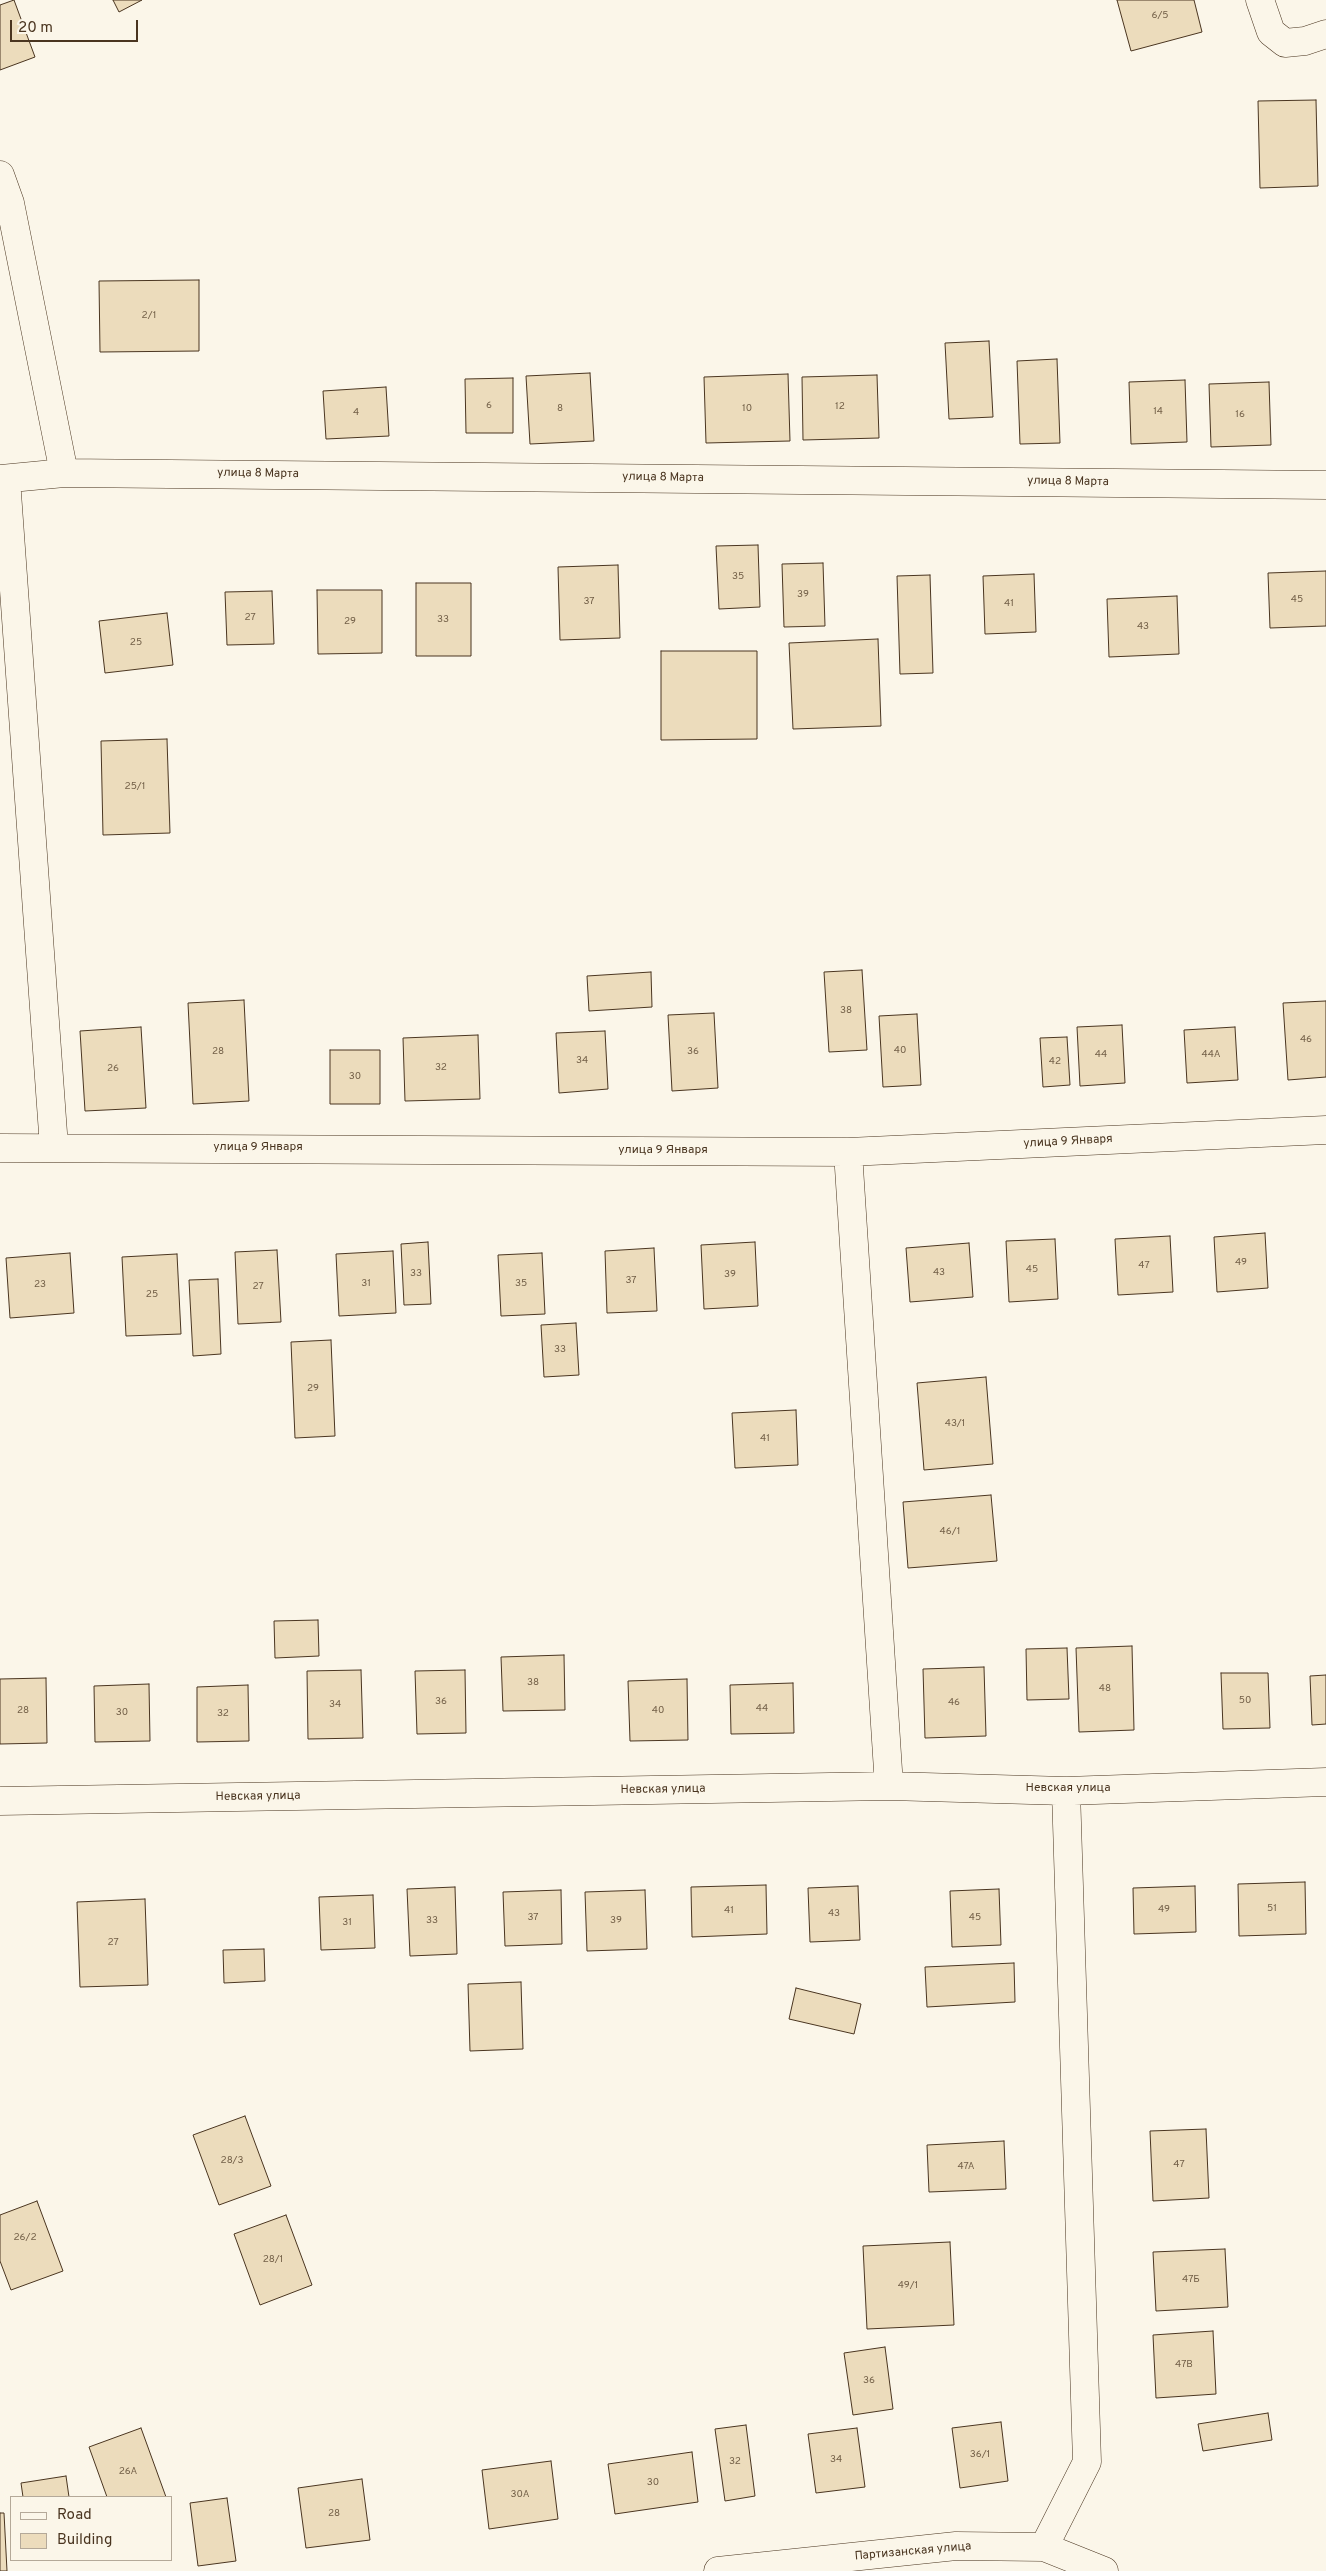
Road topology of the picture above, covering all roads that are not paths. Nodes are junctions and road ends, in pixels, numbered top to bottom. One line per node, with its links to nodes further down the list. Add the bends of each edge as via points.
1 (1260, 0): 2 (street, via 1272,32 1285,43)
2 (1326, 34)
3 (0, 175): 4 (street, via 10,203)
4 (64, 473): 5 (street, улица 8 Марта); 6 (street, улица 8 Марта)
5 (3, 479): 8 (street)
6 (1326, 484)
7 (1326, 1130): 10 (street, улица 9 Января)
8 (54, 1147): 9 (street, улица 9 Января); 10 (street, улица 9 Января)
9 (0, 1148)
10 (848, 1152): 12 (street)
11 (1326, 1782): 13 (street, Невская улица)
12 (889, 1786): 13 (street, Невская улица); 14 (street, Невская улица)
13 (1066, 1791): 15 (street, via 1087,2462)
14 (0, 1801)
15 (1044, 2547): 16 (street, Партизанская улица, via 956,2546); 17 (street, Партизанская улица)
16 (718, 2571)
17 (1104, 2571)

